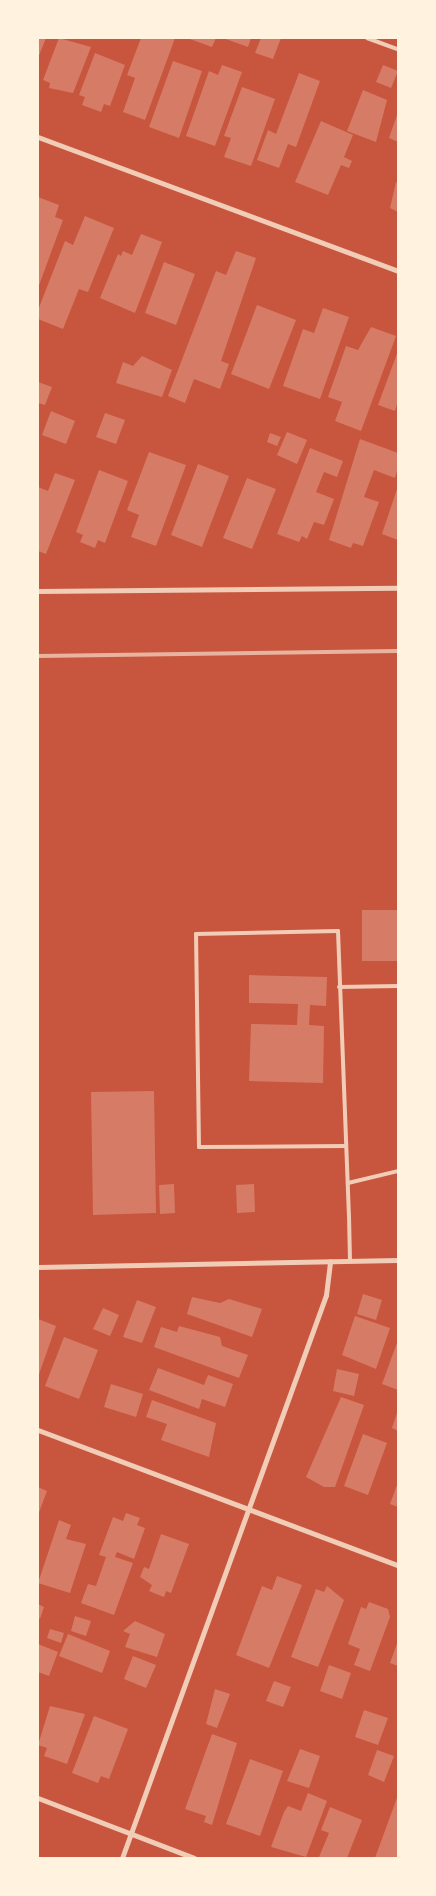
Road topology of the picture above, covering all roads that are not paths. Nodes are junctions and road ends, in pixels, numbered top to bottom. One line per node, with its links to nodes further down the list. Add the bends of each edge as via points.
1 (368, 38): 2 (lane)
2 (398, 49)
3 (38, 137): 4 (street)
4 (398, 271)
5 (398, 588): 6 (street)
6 (38, 592)
7 (398, 986): 8 (lane)
8 (339, 987): 9 (lane); 9 (lane, via 338,931 196,934 199,1147)
9 (346, 1146): 11 (lane)
10 (398, 1172): 11 (lane)
11 (348, 1183): 14 (lane)
12 (398, 1260): 14 (street)
13 (330, 1261): 14 (street); 15 (street); 17 (street, via 326,1295)
14 (350, 1261)
15 (38, 1267)
16 (38, 1430): 17 (street)
17 (248, 1510): 18 (street); 20 (street)
18 (398, 1565)
19 (38, 1798): 20 (street)
20 (130, 1834): 21 (street); 22 (street)
21 (122, 1858)
22 (194, 1858)

